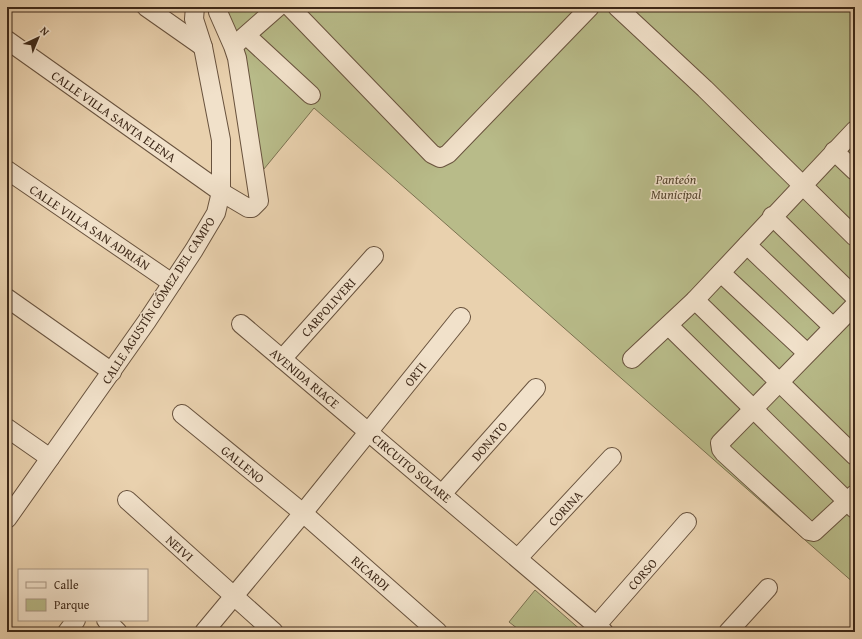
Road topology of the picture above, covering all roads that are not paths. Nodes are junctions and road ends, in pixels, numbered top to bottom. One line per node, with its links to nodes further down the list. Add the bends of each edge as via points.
1 (146, 7): 10 (street)
2 (195, 7): 10 (street, CALLE AGUSTÍN GÓMEZ DEL CAMPO, via 194,19)
3 (220, 7): 9 (street, via 218,12)
4 (278, 7): 9 (street)
5 (290, 7): 6 (street, via 432,154 440,158 448,154)
6 (590, 7)
7 (617, 7): 16 (street)
8 (7, 40): 17 (street, CALLE VILLA SANTA ELENA)
9 (240, 41): 11 (street); 17 (street, CALLE VILLA SANTA ELENA, via 259,201 248,208)
10 (203, 47): 17 (street, CALLE AGUSTÍN GÓMEZ DEL CAMPO, via 221,140)
11 (310, 95)
12 (855, 130): 13 (street)
13 (834, 151): 15 (street); 16 (street)
14 (7, 170): 23 (street, CALLE VILLA SAN ADRIÁN)
15 (855, 171)
16 (803, 184): 18 (street); 19 (street)
17 (221, 192): 23 (street, CALLE AGUSTÍN GÓMEZ DEL CAMPO, via 216,213)
18 (772, 216): 20 (street); 24 (street)
19 (855, 237)
20 (747, 245): 22 (street); 31 (street)
21 (374, 256): 33 (street, CARPOLIVERI)
22 (721, 272): 26 (street); 32 (street)
23 (172, 283): 35 (street, CALLE AGUSTÍN GÓMEZ DEL CAMPO)
24 (855, 297)
25 (7, 298): 35 (street)
26 (695, 300): 30 (street); 36 (street)
27 (855, 305): 31 (street)
28 (461, 317): 41 (street, ORTI)
29 (241, 324): 33 (street, AVENIDA RIACE)
30 (669, 326): 34 (street); 38 (street)
31 (833, 327): 32 (street)
32 (807, 353): 36 (street)
33 (282, 359): 41 (street, AVENIDA RIACE)
34 (632, 359)
35 (112, 372): 44 (street, CALLE AGUSTÍN GÓMEZ DEL CAMPO)
36 (779, 383): 38 (street); 42 (street)
37 (536, 388): 45 (street, DONATO)
38 (753, 409): 47 (street); 47 (street, via 720,443 724,453 809,531 814,532)
39 (182, 414): 48 (street, GALLENO)
40 (7, 428): 44 (street)
41 (370, 432): 45 (street, CIRCUITO SOLARE); 48 (street, CIRCUITO SOLARE)
42 (855, 456)
43 (612, 457): 51 (street, CORINA)
44 (50, 458): 49 (street, CALLE AGUSTÍN GÓMEZ DEL CAMPO)
45 (442, 494): 51 (street, CIRCUITO SOLARE)
46 (127, 500): 53 (street, NEIVI)
47 (852, 501)
48 (303, 513): 53 (street, CIRCUITO SOLARE); 61 (street, RICARDI)
49 (7, 519)
50 (687, 522): 56 (street, CORSO)
51 (518, 558): 56 (street, CIRCUITO SOLARE)
52 (768, 588): 62 (street)
53 (233, 596): 59 (street, CIRCUITO SOLARE); 60 (street, NEIVI)
54 (75, 621): 57 (street)
55 (107, 621): 58 (street)
56 (600, 629)
57 (67, 632)
58 (118, 632)
59 (204, 632)
60 (274, 632)
61 (438, 632)
62 (728, 632)

